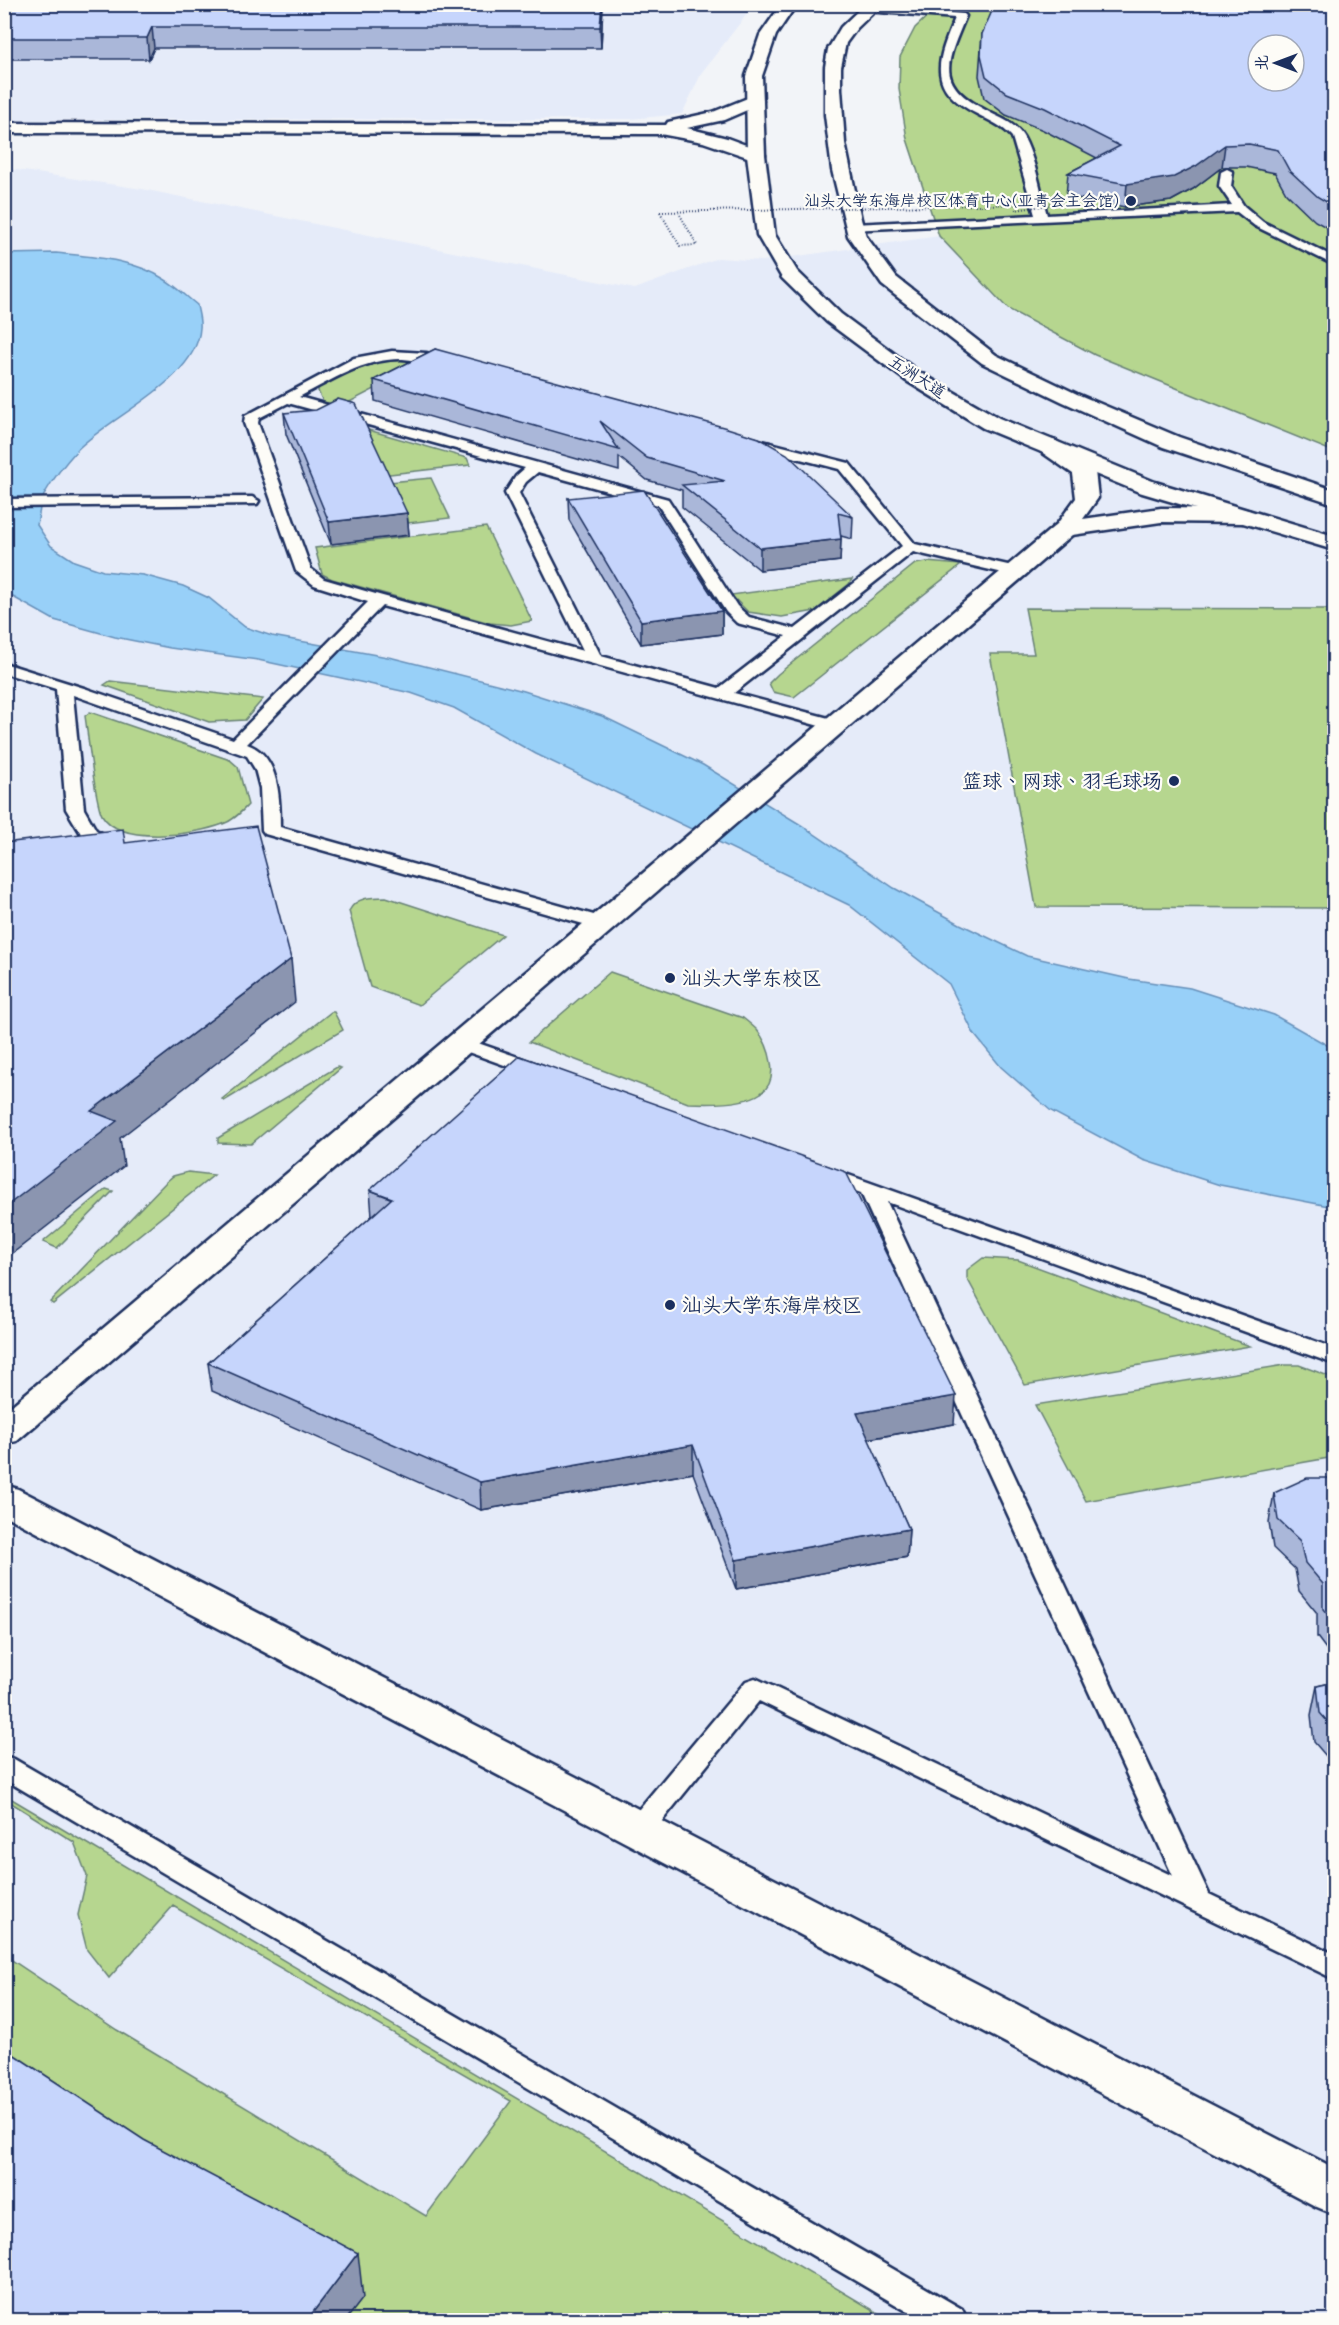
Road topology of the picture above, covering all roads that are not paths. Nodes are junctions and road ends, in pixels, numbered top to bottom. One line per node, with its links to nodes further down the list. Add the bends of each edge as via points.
1 (792, 4): 3 (main road, 五洲大道, via 768,35 754,76)
2 (868, 10): 9 (lane, via 959,20 944,57 944,82 953,96 1006,125 1019,138); 10 (main road, via 836,48 832,82 844,189)
3 (755, 100): 5 (main road, via 718,116); 6 (main road, 五洲大道)
4 (4, 128): 5 (main road)
5 (660, 129): 6 (main road, via 704,136)
6 (756, 155): 15 (main road, 五洲大道, via 766,235 789,274 834,318 912,376 991,423)
7 (1227, 172): 8 (lane, via 1226,186)
8 (1240, 208): 9 (lane); 11 (lane, via 1259,224)
9 (1042, 219): 10 (lane)
10 (854, 228): 17 (main road, via 889,281 989,359 1171,442)
11 (1335, 261)
12 (468, 368): 13 (lane, via 422,356 375,356)
13 (286, 398): 16 (lane); 25 (lane, via 252,416 251,423 304,571 319,582)
14 (741, 439): 23 (lane, via 844,466)
15 (1048, 446): 20 (main road, 五洲大道, via 1147,487); 21 (main road, via 1084,471 1087,498)
16 (536, 467): 26 (lane, via 663,502 731,609 743,620); 27 (lane, via 520,479 512,493)
17 (1335, 497)
18 (252, 501): 19 (lane)
19 (12, 503)
20 (1242, 516): 21 (main road, via 1161,515); 22 (main road, 五洲大道)
21 (1065, 529): 24 (main road)
22 (1335, 543)
23 (910, 547): 24 (lane); 26 (lane)
24 (1016, 571): 31 (main road)
25 (379, 600): 27 (lane); 32 (lane)
26 (798, 635): 30 (lane)
27 (595, 660): 30 (lane)
28 (4, 668): 29 (lane)
29 (64, 687): 32 (lane); 35 (lane, via 75,809 89,833 108,846)
30 (722, 694): 31 (lane)
31 (834, 725): 36 (main road)
32 (236, 746): 33 (lane, via 253,752 262,762)
33 (271, 830): 34 (lane); 36 (lane)
34 (248, 834)
35 (128, 848)
36 (601, 923): 37 (main road)
37 (461, 1043): 38 (lane); 42 (main road)
38 (560, 1078)
39 (804, 1166): 40 (lane)
40 (870, 1189): 41 (lane); 46 (lane)
41 (1335, 1356)
42 (4, 1432)
43 (4, 1498): 45 (main road)
44 (4, 1766): 49 (lane)
45 (639, 1829): 46 (lane, via 754,1688); 48 (main road)
46 (1198, 1901): 47 (lane)
47 (1335, 1966)
48 (1335, 2192)
49 (951, 2320)

